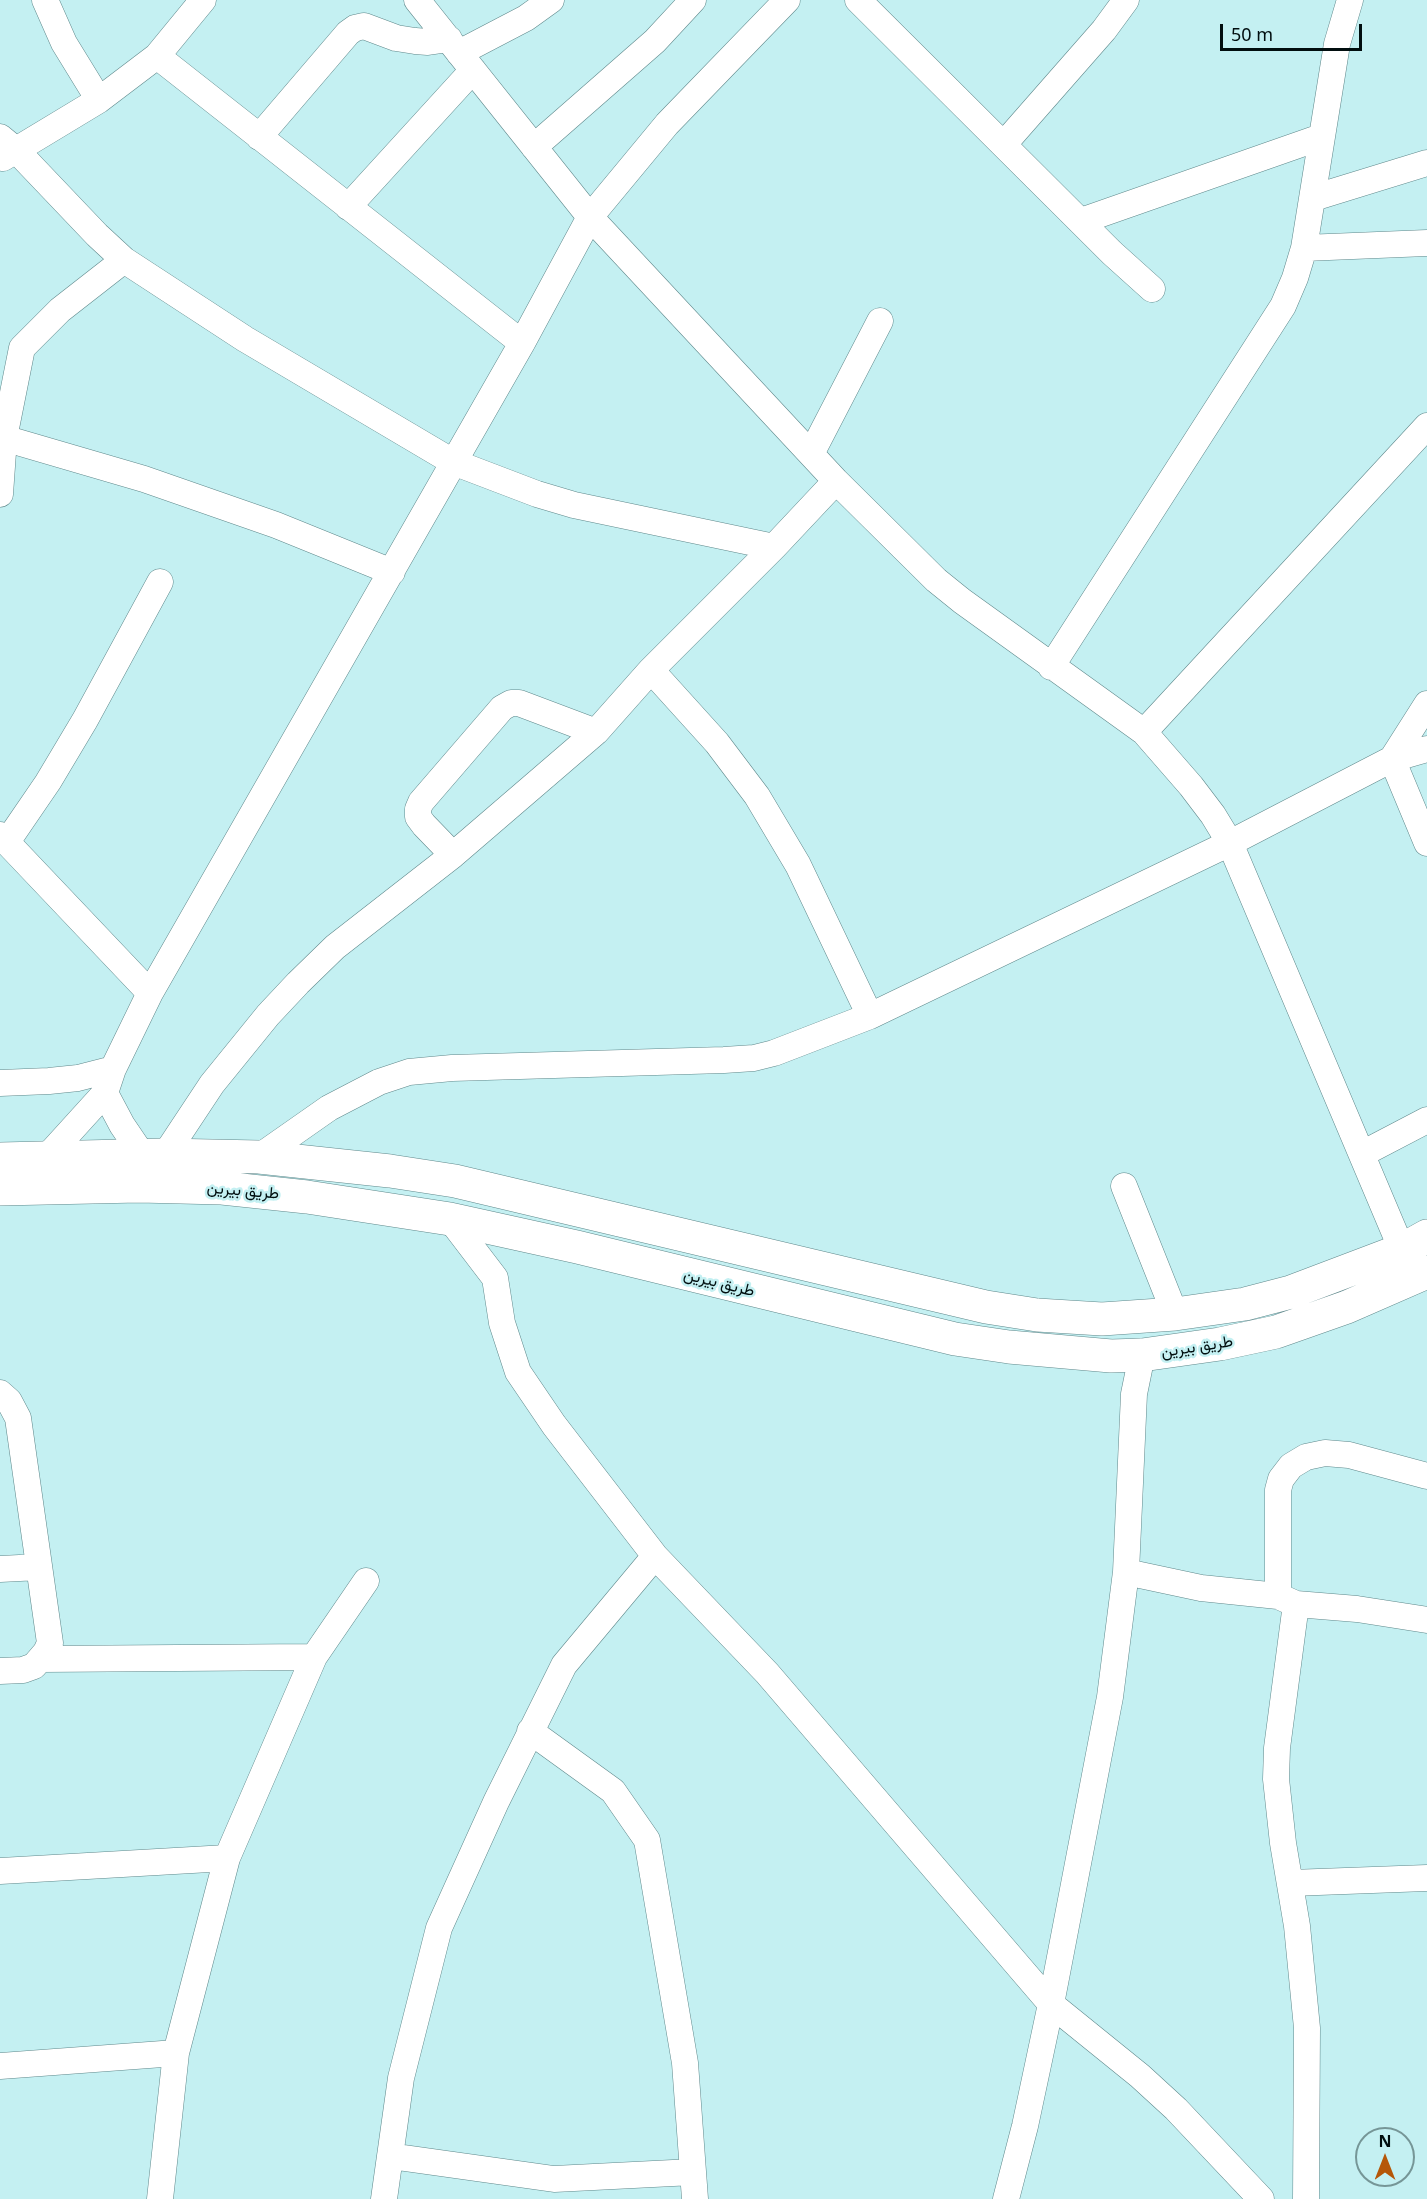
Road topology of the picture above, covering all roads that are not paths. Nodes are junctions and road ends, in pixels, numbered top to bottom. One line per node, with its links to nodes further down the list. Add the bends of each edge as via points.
1 (45, 0): 12 (street, via 64,42)
2 (417, 0): 10 (street)
3 (551, 0): 10 (street)
4 (693, 0): 16 (street, via 655,41)
5 (787, 0): 21 (street, via 666,124)
6 (858, 0): 15 (street)
7 (1126, 0): 15 (street)
8 (1350, 0): 14 (street, via 1337,44)
9 (194, 5): 11 (street)
10 (460, 54): 13 (street, via 364,26 355,28); 16 (street); 20 (street)
11 (157, 56): 12 (street); 13 (street)
12 (99, 100): 17 (street)
13 (259, 137): 20 (street)
14 (1321, 137): 19 (street); 22 (street)
15 (1004, 144): 22 (street)
16 (534, 147): 21 (street)
17 (6, 149): 25 (street)
18 (1427, 163): 19 (street)
19 (1313, 198): 24 (street)
20 (348, 207): 28 (street)
21 (590, 217): 28 (street); 31 (street)
22 (1081, 221): 26 (street)
23 (1427, 243): 24 (street)
24 (1304, 248): 38 (street, via 1283,306)
25 (124, 260): 30 (street, via 60,310 22,348); 32 (street, via 245,339)
26 (1152, 289)
27 (880, 321): 31 (street)
28 (522, 343): 32 (street)
29 (1427, 426): 42 (street)
30 (2, 438): 34 (street); 36 (street, via 144,479 276,525)
31 (811, 454): 33 (street)
32 (453, 462): 35 (street, via 574,505); 36 (street)
33 (836, 481): 35 (street); 38 (street, via 936,580)
34 (0, 494)
35 (774, 547): 39 (street)
36 (392, 572): 49 (street)
37 (160, 582): 45 (street, via 48,782)
38 (1051, 667): 42 (street)
39 (651, 670): 41 (street); 50 (street, via 717,743 757,796 798,865)
40 (1427, 704): 44 (street)
41 (596, 732): 48 (street); 48 (street, via 519,703 502,708 418,809 424,825)
42 (1144, 732): 46 (street, via 1191,786)
43 (1427, 749): 44 (street)
44 (1392, 759): 46 (street); 47 (street)
45 (4, 838): 49 (street)
46 (1230, 843): 50 (street); 54 (street)
47 (1427, 843)
48 (453, 855): 55 (street, via 335,947 290,991)
49 (150, 993): 51 (street)
50 (870, 1016): 56 (street, via 754,1058 409,1072 379,1082 329,1108)
51 (109, 1081): 52 (street); 55 (street, via 122,1125); 58 (street)
52 (0, 1083)
53 (1427, 1120): 54 (street)
54 (1362, 1154): 62 (street)
55 (154, 1155): 56 (main road, طريق بيرين); 58 (main road, طريق بيرين)
56 (259, 1157): 63 (main road, طريق بيرين, via 455,1181 986,1307 1102,1319)
57 (0, 1158): 58 (main road, طريق بيرين)
58 (46, 1158)
59 (1124, 1186): 63 (street)
60 (0, 1189): 61 (main road, طريق بيرين, via 222,1188)
61 (450, 1219): 64 (main road, طريق بيرين, via 955,1339); 67 (street, via 495,1278 502,1323 519,1372 554,1425)
62 (1421, 1262): 63 (main road, طريق بيرين, via 1245,1304); 64 (main road, طريق بيرين, via 1347,1307 1276,1332 1220,1344)
63 (1175, 1314)
64 (1126, 1356): 70 (street, via 1134,1394)
65 (0, 1394): 68 (street, via 18,1418)
66 (1427, 1476): 72 (street, via 1349,1455 1325,1453 1306,1457 1291,1466 1278,1490)
67 (655, 1556): 77 (street, via 564,1665); 82 (street, via 767,1673)
68 (39, 1567): 69 (street); 75 (street, via 50,1643)
69 (0, 1569)
70 (1126, 1572): 72 (street); 82 (street, via 1110,1697)
71 (366, 1581): 74 (street)
72 (1287, 1600): 73 (street); 81 (street, via 1276,1779 1282,1843)
73 (1427, 1620)
74 (314, 1658): 75 (street); 78 (street)
75 (40, 1659): 76 (street, via 23,1670)
76 (0, 1671)
77 (530, 1731): 85 (street, via 439,1928 402,2078); 86 (street, via 613,1791 647,1840 685,2063)
78 (226, 1858): 79 (street); 83 (street)
79 (0, 1871)
80 (1427, 1878): 81 (street)
81 (1291, 1883): 93 (street, via 1307,2028)
82 (1051, 2004): 91 (street); 92 (street, via 1176,2109)
83 (176, 2053): 84 (street); 88 (street)
84 (0, 2066)
85 (390, 2156): 87 (street); 89 (street)
86 (693, 2172): 87 (street); 90 (street)
87 (554, 2189)
88 (160, 2199)
89 (384, 2199)
90 (695, 2199)
91 (1006, 2199)
92 (1261, 2199)
93 (1306, 2199)

